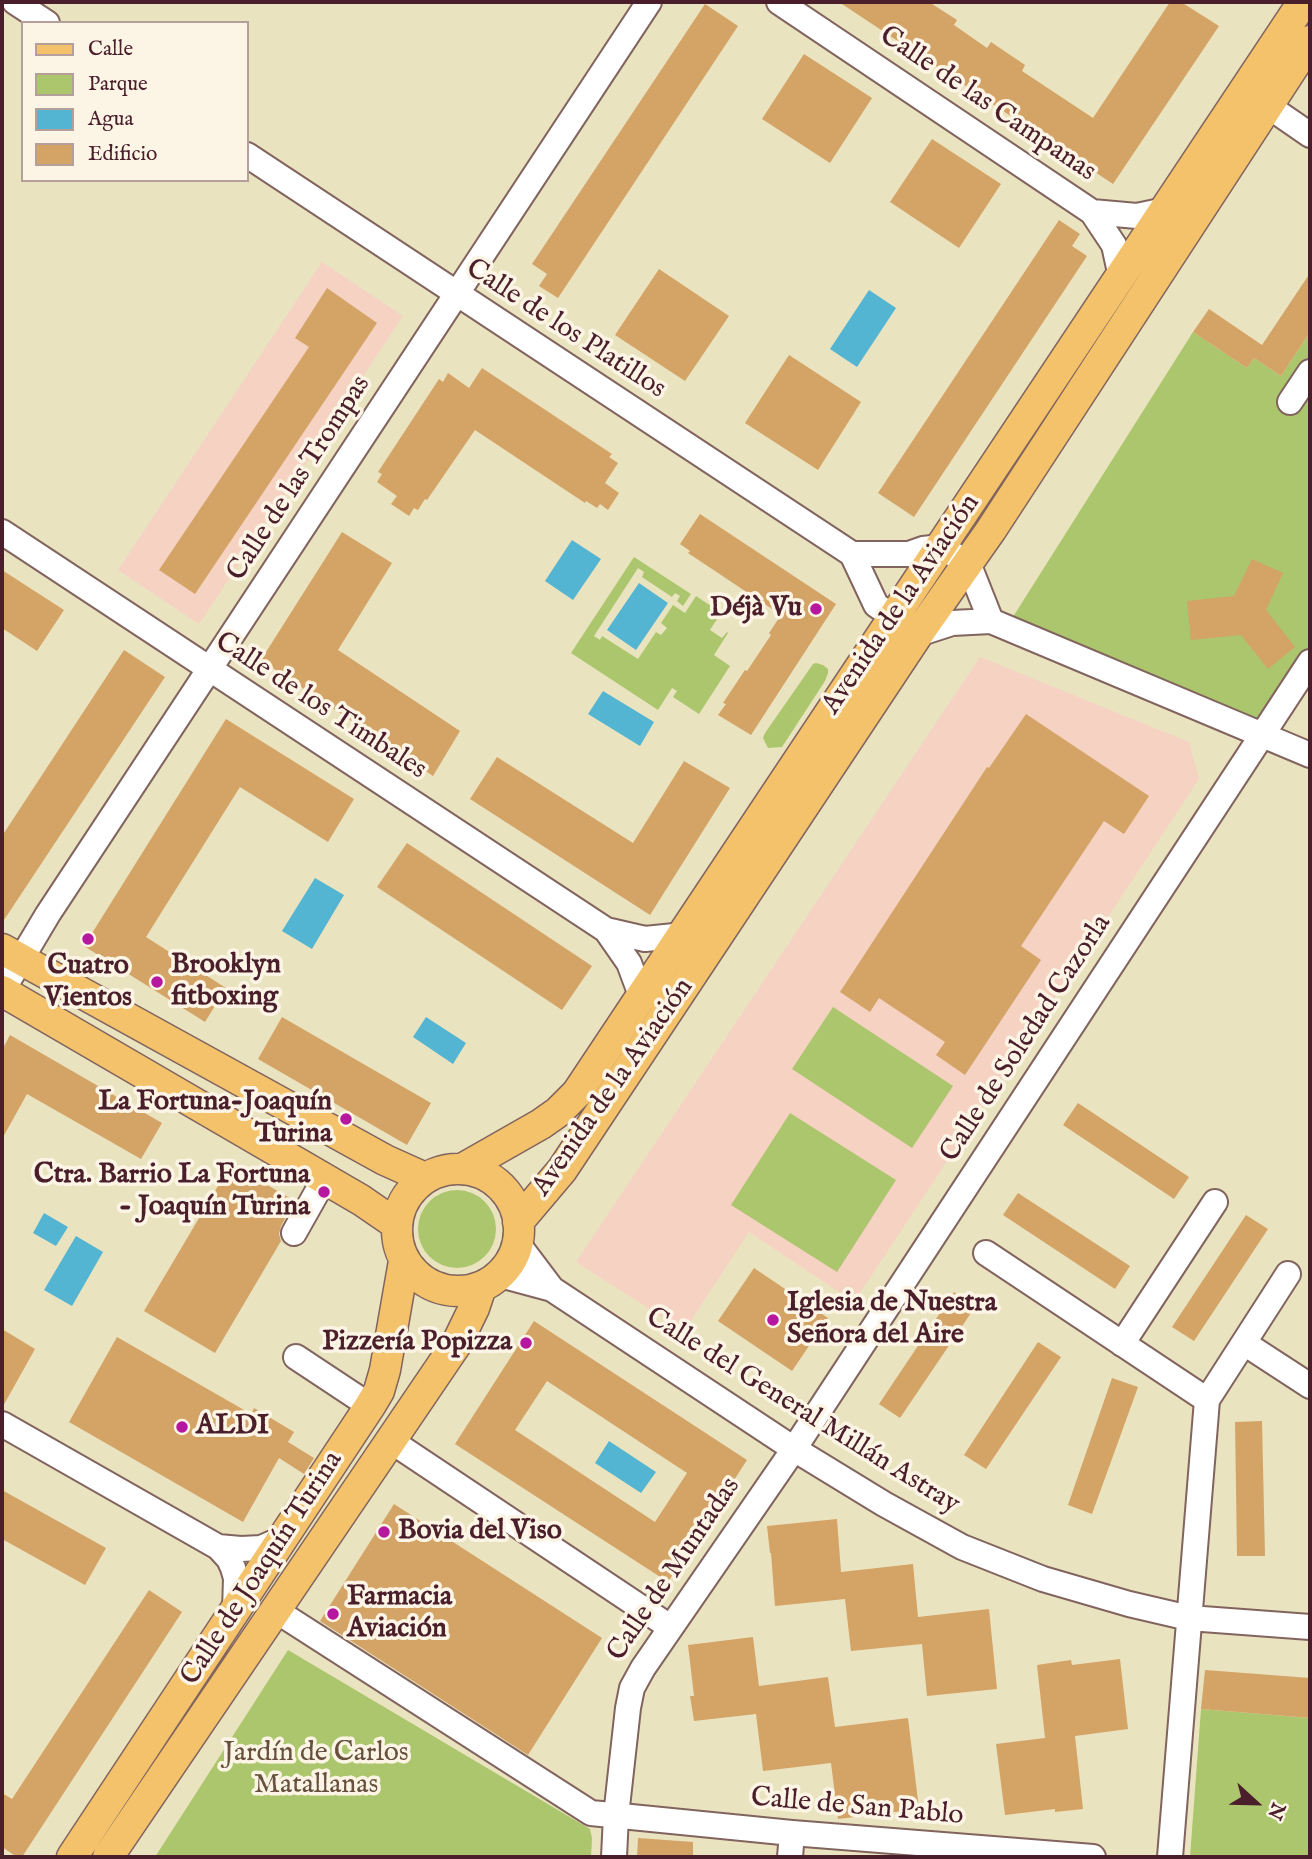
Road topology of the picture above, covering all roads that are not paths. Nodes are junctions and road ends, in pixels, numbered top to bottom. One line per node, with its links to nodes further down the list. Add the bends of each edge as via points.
1 (15, 2): 5 (street)
2 (649, 2): 13 (street, Calle de las Trompas)
3 (779, 2): 11 (street, Calle de las Campanas)
4 (1304, 2): 10 (main road, Avenida de la Aviación)
5 (44, 21)
6 (1310, 41): 7 (main road, Avenida de la Aviación)
7 (1268, 106): 8 (street); 20 (main road, Avenida de la Aviación)
8 (1310, 135)
9 (248, 156): 13 (street, Calle de los Platillos)
10 (1165, 210): 11 (street, Calle de las Campanas, via 1137,216); 12 (main road, Avenida de la Aviación)
11 (1092, 212): 12 (street, Calle de las Campanas, via 1114,245)
12 (1122, 277): 17 (main road, Avenida de la Aviación)
13 (457, 295): 18 (street, Calle de los Platillos); 24 (street, Calle de las Trompas)
14 (1310, 372): 15 (street)
15 (1290, 402)
16 (2, 532): 24 (street, Calle de los Timbales)
17 (941, 547): 19 (street); 20 (street); 21 (main road, Avenida de la Aviación)
18 (852, 554): 19 (street); 21 (street)
19 (909, 554): 21 (street, via 895,561 879,579)
20 (968, 563): 21 (main road, Avenida de la Aviación); 22 (street)
21 (896, 619): 22 (street, via 952,624); 28 (main road, Avenida de la Aviación); 38 (main road, Avenida de la Aviación, via 562,1170)
22 (991, 621): 25 (street)
23 (1310, 662): 25 (street, Calle de Soledad Cazorla)
24 (210, 670): 27 (street, Calle de los Timbales); 29 (street, Calle de las Trompas, via 48,914)
25 (1262, 734): 26 (street); 52 (street, Calle de Soledad Cazorla)
26 (1310, 755)
27 (607, 930): 28 (street, Calle de los Timbales, via 645,939); 31 (street, Calle de los Timbales, via 629,963)
28 (684, 935): 31 (main road, Avenida de la Aviación)
29 (11, 955): 30 (street, Calle de las Trompas); 34 (main road, via 384,1160)
30 (2, 991): 33 (main road)
31 (642, 998): 32 (main road, Avenida de la Aviación, via 577,1093 558,1112)
32 (461, 1169): 34 (main road); 38 (main road, via 478,1172 505,1191 514,1206)
33 (325, 1178): 36 (main road); 37 (street)
34 (425, 1178): 36 (main road, via 405,1198)
35 (1215, 1202): 45 (street)
36 (396, 1224): 40 (main road)
37 (294, 1233)
38 (518, 1233): 42 (main road, via 511,1261); 43 (street, Calle del General Millán Astray)
39 (986, 1252): 45 (street)
40 (404, 1261): 42 (main road, via 415,1275 446,1291 463,1292); 49 (main road, Calle de Joaquín Turina, via 385,1370)
41 (1288, 1275): 44 (street)
42 (490, 1281): 43 (street, Calle del General Millán Astray); 51 (main road, Calle de Joaquín Turina, via 457,1343)
43 (552, 1289): 52 (street, Calle del General Millán Astray)
44 (1244, 1343): 47 (street); 48 (street)
45 (1122, 1344): 48 (street)
46 (296, 1357): 49 (street)
47 (1310, 1386)
48 (1207, 1400): 57 (street)
49 (370, 1406): 53 (main road, Calle de Joaquín Turina)
50 (2, 1424): 54 (street)
51 (391, 1441): 55 (main road, Calle de Joaquín Turina); 58 (street)
52 (794, 1449): 57 (street, Calle del General Millán Astray, via 975,1552 1043,1579); 58 (street, Calle de Muntadas)
53 (284, 1538): 54 (street, via 261,1548); 56 (main road, Calle de Joaquín Turina)
54 (218, 1547): 56 (street, via 236,1578)
55 (275, 1610): 60 (street, Calle de San Pablo, via 591,1813); 63 (main road, Calle de Joaquín Turina)
56 (235, 1611): 62 (main road, Calle de Joaquín Turina)
57 (1189, 1618): 59 (street, Calle del General Millán Astray); 67 (street)
58 (670, 1627): 60 (street, Calle de Muntadas, via 632,1688)
59 (1310, 1627)
60 (616, 1816): 61 (street, Calle de San Pablo); 64 (street, Calle de Muntadas)
61 (792, 1833): 65 (street); 66 (street, Calle de San Pablo)
62 (72, 1857)
63 (108, 1857)
64 (614, 1857)
65 (790, 1857)
66 (1093, 1857)
67 (1170, 1857)

